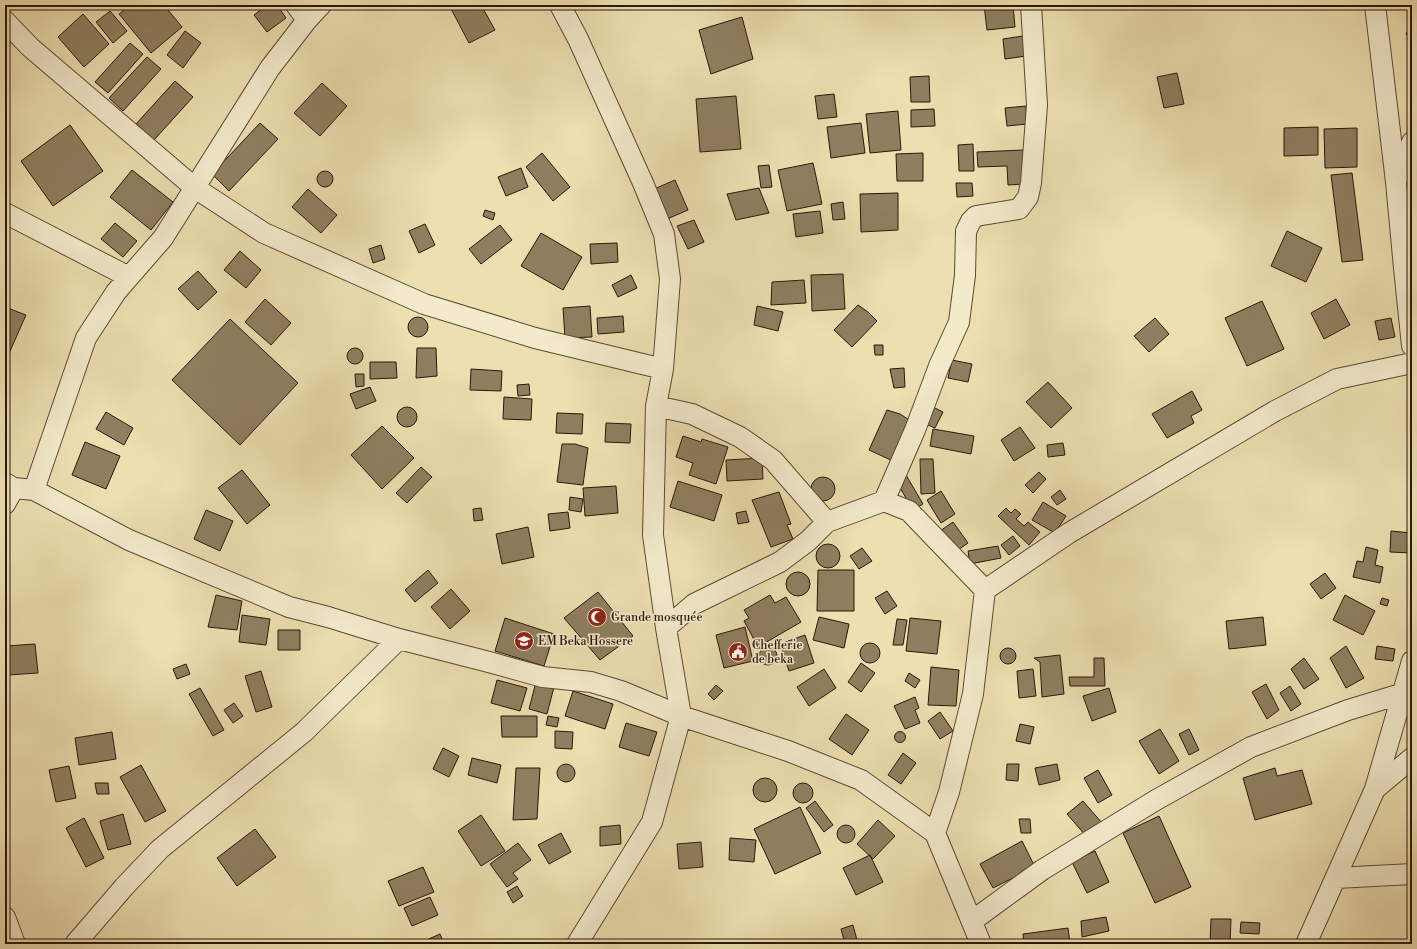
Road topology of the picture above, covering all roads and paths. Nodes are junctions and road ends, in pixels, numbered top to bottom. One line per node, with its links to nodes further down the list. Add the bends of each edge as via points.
1 (321, 5): 5 (street)
2 (560, 5): 15 (street, via 578,39 664,234 670,279)
3 (1031, 5): 19 (street, via 1037,104 1028,197 1019,209 976,216 966,231 965,275 959,322)
4 (1375, 5): 8 (street)
5 (302, 13): 9 (street)
6 (5, 21): 9 (street, via 30,47)
7 (1412, 142): 8 (street)
8 (1396, 182): 11 (street)
9 (195, 188): 12 (street, via 163,238); 15 (street, via 264,233 424,304 535,338)
10 (5, 213): 12 (street)
11 (1408, 265): 13 (street)
12 (128, 276): 17 (street, via 86,338)
13 (1412, 346)
14 (1412, 363): 21 (street, via 1337,379 1275,411 1069,533)
15 (662, 370): 16 (street)
16 (656, 406): 20 (street, via 692,414 740,437 773,460); 22 (street, via 653,535)
17 (34, 490): 18 (street); 23 (street, via 129,540 256,594 289,607)
18 (8, 492)
19 (884, 501): 20 (street); 21 (street, via 910,511)
20 (827, 522): 22 (street, via 808,541 780,562 694,604)
21 (985, 590): 29 (street, via 973,694 949,792)
22 (666, 628): 26 (street)
23 (400, 639): 26 (street, via 543,677 591,682 621,691); 35 (street, via 304,732 160,849)
24 (1412, 661): 25 (street)
25 (1404, 693): 28 (street); 33 (street, via 1348,710 1251,747 1156,800 1042,870)
26 (681, 716): 29 (street, via 788,751 861,780); 36 (street, via 652,822)
27 (1412, 758): 28 (street)
28 (1375, 789): 31 (street)
29 (934, 833): 33 (street)
30 (1412, 874): 31 (street)
31 (1336, 878): 38 (street)
32 (5, 917): 34 (street)
33 (972, 921): 37 (street)
34 (15, 944)
35 (75, 944)
36 (576, 944)
37 (981, 944)
38 (1306, 944)

